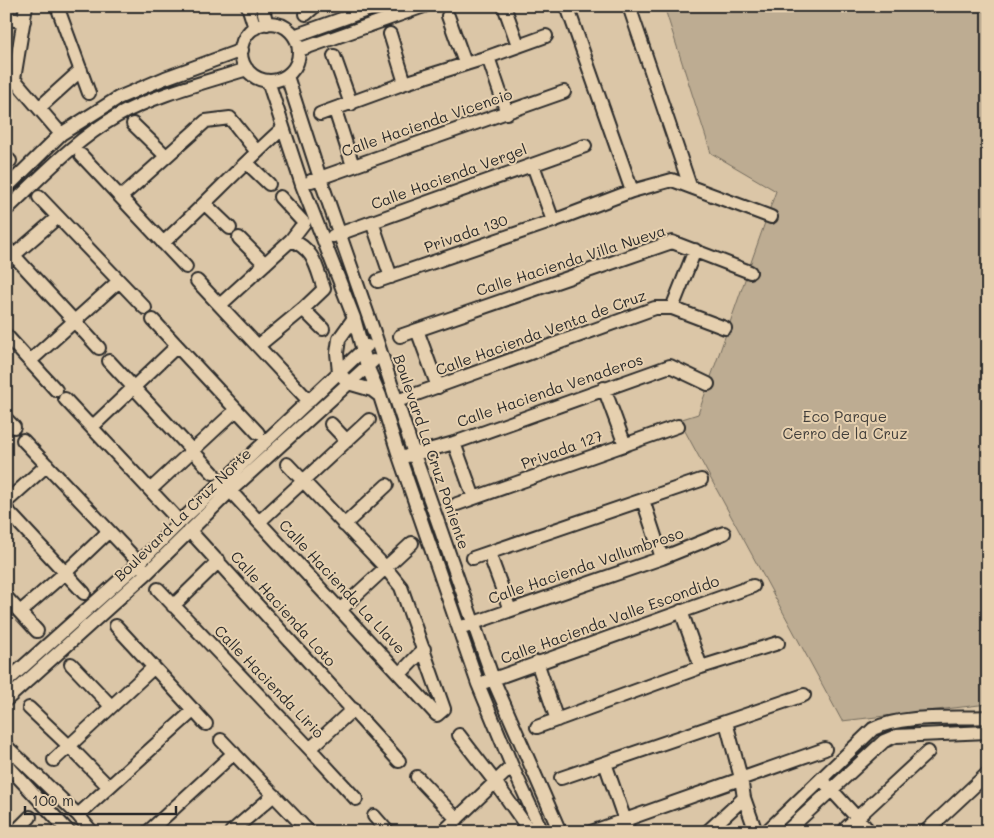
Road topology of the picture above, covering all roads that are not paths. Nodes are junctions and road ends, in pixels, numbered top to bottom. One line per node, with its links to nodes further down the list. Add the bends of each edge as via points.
1 (26, 6): 12 (street)
2 (57, 6): 25 (street)
3 (248, 6): 14 (street)
4 (262, 6): 13 (street)
5 (378, 6): 16 (street)
6 (424, 6): 20 (street)
7 (504, 6): 18 (street)
8 (567, 6): 52 (street)
9 (629, 6): 50 (street)
10 (448, 16): 23 (street)
11 (6, 19): 12 (street)
12 (24, 21): 27 (street)
13 (267, 24): 14 (street); 16 (street, via 281,25)
14 (255, 28): 19 (street, via 246,38)
15 (390, 34): 29 (street)
16 (294, 36): 20 (street)
17 (546, 36): 18 (street)
18 (518, 45): 22 (street)
19 (242, 50): 24 (street); 39 (street, via 118,98)
20 (299, 50): 26 (street, via 298,62)
21 (334, 56): 32 (street)
22 (488, 57): 23 (street); 35 (street)
23 (465, 64): 29 (street)
24 (246, 69): 28 (street, via 256,78); 57 (street, via 153,99 116,116 73,147)
25 (81, 70): 31 (street); 33 (street)
26 (287, 76): 28 (street); 47 (street, Boulevard La Cruz Poniente)
27 (10, 78): 33 (street)
28 (268, 81): 38 (street, Boulevard La Cruz Poniente)
29 (405, 83): 32 (street)
30 (564, 92): 35 (street, Calle Hacienda Vicencio)
31 (89, 93)
32 (351, 104): 34 (street)
33 (39, 108): 39 (street)
34 (335, 110): 36 (street); 46 (street)
35 (507, 113): 46 (street, Calle Hacienda Vicencio)
36 (320, 114)
37 (133, 124): 43 (street)
38 (283, 128): 41 (street); 49 (street, Boulevard La Cruz Poniente)
39 (61, 134): 51 (street)
40 (585, 146): 45 (street, Calle Hacienda Vergel)
41 (257, 152): 43 (street, via 230,118 206,121); 44 (street)
42 (81, 156): 54 (street)
43 (166, 156): 54 (street)
44 (247, 163): 48 (street); 56 (street)
45 (533, 165): 60 (street); 61 (street, Calle Hacienda Vergel)
46 (354, 166): 47 (street, Calle Hacienda Vicencio)
47 (320, 178): 49 (street, Calle Hacienda Vicencio); 62 (street, Boulevard La Cruz Poniente)
48 (269, 184)
49 (302, 184): 63 (street, Boulevard La Cruz Poniente)
50 (690, 186): 52 (street, via 672,180); 59 (street)
51 (6, 188)
52 (632, 191): 60 (street)
53 (39, 197): 58 (street)
54 (121, 197): 65 (street)
55 (280, 197): 64 (street, via 304,223)
56 (206, 204): 65 (street); 68 (street)
57 (6, 210)
58 (58, 217): 67 (street); 72 (street)
59 (771, 217)
60 (553, 221): 61 (street, Privada 130, via 384,279)
61 (372, 222): 62 (street, Calle Hacienda Vergel)
62 (340, 234): 63 (street, Calle Hacienda Vergel); 85 (street, Boulevard La Cruz Poniente)
63 (324, 239): 77 (street, Boulevard La Cruz Poniente)
64 (291, 240): 68 (street); 76 (street, via 312,255 324,289)
65 (163, 242): 69 (street)
66 (694, 250): 70 (street, Calle Hacienda Villa Nueva); 75 (street); 82 (street, Calle Hacienda Villa Nueva, via 672,242)
67 (9, 255): 79 (street)
68 (265, 264): 73 (street)
69 (186, 267)
70 (750, 272)
71 (197, 280): 73 (street)
72 (119, 281): 74 (street); 79 (street)
73 (220, 305): 87 (street)
74 (145, 308)
75 (672, 308): 80 (street, Calle Hacienda Venta de Cruz); 98 (street, Calle Hacienda Venta de Cruz, via 655,308)
76 (303, 309): 81 (street); 87 (street)
77 (354, 318): 89 (street, Boulevard La Cruz Poniente); 94 (street, via 339,339)
78 (153, 320): 86 (street)
79 (75, 321): 88 (street); 91 (street)
80 (725, 328)
81 (323, 329)
82 (418, 330): 84 (street, Calle Hacienda Villa Nueva); 98 (street)
83 (6, 335): 91 (street, Calle Hacienda Loto)
84 (400, 336)
85 (376, 338): 89 (street, Boulevard La Cruz Norte); 90 (street, Boulevard La Cruz Poniente)
86 (177, 346): 97 (street); 103 (street)
87 (258, 346): 101 (street)
88 (99, 348)
89 (362, 351): 93 (street, Boulevard La Cruz Poniente); 94 (street, Boulevard La Cruz Norte)
90 (381, 352): 93 (street, Boulevard La Cruz Norte); 102 (street, Boulevard La Cruz Poniente)
91 (30, 361): 107 (street, Calle Hacienda Loto)
92 (109, 361): 97 (street)
93 (368, 366): 95 (street, Boulevard La Cruz Norte); 100 (street, Boulevard La Cruz Poniente)
94 (339, 372): 95 (street); 101 (street, Boulevard La Cruz Norte)
95 (348, 383): 100 (street, via 372,390); 122 (street, Boulevard La Cruz Norte)
96 (708, 384): 99 (street, Calle Hacienda Venaderos, via 670,366)
97 (134, 386): 107 (street); 113 (street)
98 (438, 387): 102 (street, Calle Hacienda Venta de Cruz)
99 (604, 388): 111 (street, Calle Hacienda Venaderos); 112 (street)
100 (380, 396): 115 (street, Boulevard La Cruz Poniente)
101 (309, 401): 122 (street, Boulevard La Cruz Norte)
102 (397, 401): 114 (street, Boulevard La Cruz Poniente)
103 (236, 410): 108 (street); 113 (street)
104 (368, 420): 110 (street)
105 (331, 424): 110 (street)
106 (678, 426): 112 (street, Privada 127)
107 (92, 427): 123 (street, Calle Hacienda Loto)
108 (258, 433)
109 (23, 440): 117 (street)
110 (347, 441): 120 (street)
111 (454, 443): 114 (street, Calle Hacienda Venaderos); 124 (street)
112 (625, 445): 124 (street, Privada 127)
113 (192, 450): 118 (street); 123 (street)
114 (414, 454): 115 (street, Calle Hacienda Venaderos); 151 (street, Boulevard La Cruz Poniente)
115 (400, 459): 153 (street, Boulevard La Cruz Poniente)
116 (287, 464): 120 (street)
117 (47, 465): 126 (street); 132 (street)
118 (213, 473)
119 (700, 480): 125 (street)
120 (303, 481): 129 (street); 130 (street)
121 (387, 485): 130 (street)
122 (226, 486): 129 (street, Calle Hacienda La Llave); 131 (street, Boulevard La Cruz Norte)
123 (150, 490): 131 (street, Calle Hacienda Loto)
124 (474, 498): 127 (street, Privada 127)
125 (643, 500): 135 (street); 137 (street)
126 (6, 502)
127 (457, 504)
128 (6, 509): 141 (street)
129 (259, 522): 147 (street, Calle Hacienda La Llave)
130 (344, 525): 140 (street)
131 (185, 526): 138 (street, Calle Hacienda Loto); 139 (street, Boulevard La Cruz Norte)
132 (109, 531): 139 (street); 141 (street)
133 (724, 533): 137 (street, Calle Hacienda Vallumbroso)
134 (412, 544): 140 (street)
135 (489, 553): 136 (street); 148 (street)
136 (473, 558)
137 (662, 558): 148 (street, Calle Hacienda Vallumbroso)
138 (219, 562): 146 (street); 169 (street, Calle Hacienda Loto)
139 (143, 567): 163 (street, Boulevard La Cruz Norte); 166 (street, Boulevard La Cruz Norte)
140 (385, 568): 147 (street); 156 (street, via 401,587)
141 (66, 572): 144 (street); 150 (street)
142 (753, 586): 149 (street, Calle Hacienda Valle Escondido)
143 (158, 589): 146 (street, Calle Hacienda Lirio)
144 (84, 593)
145 (6, 597): 150 (street)
146 (174, 606): 181 (street, Calle Hacienda Lirio)
147 (340, 610): 161 (street, Calle Hacienda La Llave)
148 (510, 610): 151 (street, Calle Hacienda Vallumbroso)
149 (681, 611): 157 (street, Calle Hacienda Valle Escondido); 160 (street)
150 (20, 612): 154 (street)
151 (472, 623): 153 (street, Calle Hacienda Vallumbroso); 162 (street, Boulevard La Cruz Poniente)
152 (116, 626): 159 (street)
153 (458, 629): 164 (street, Boulevard La Cruz Poniente)
154 (37, 631)
155 (778, 643): 160 (street)
156 (424, 649): 161 (street); 161 (street, Calle Hacienda La Llave, via 444,709 437,715)
157 (537, 662): 162 (street, Calle Hacienda Valle Escondido); 172 (street)
158 (71, 664): 167 (street)
159 (154, 667): 167 (street); 170 (street)
160 (701, 667): 172 (street)
161 (400, 674)
162 (492, 679): 164 (street, Calle Hacienda Valle Escondido); 217 (street, Boulevard La Cruz Poniente)
163 (7, 681)
164 (478, 684): 188 (street, Boulevard La Cruz Poniente)
165 (804, 695): 173 (street)
166 (6, 700)
167 (111, 706): 179 (street)
168 (29, 708): 179 (street)
169 (353, 709): 181 (street); 186 (street, Calle Hacienda Loto)
170 (194, 710): 174 (street); 196 (street)
171 (988, 718): 194 (street, via 886,723 873,730)
172 (557, 720): 175 (street)
173 (726, 722): 187 (street); 193 (street)
174 (206, 724)
175 (537, 727)
176 (988, 732): 197 (street, via 896,736 884,741)
177 (459, 735): 195 (street)
178 (222, 740): 184 (street)
179 (68, 745): 185 (street); 196 (street)
180 (6, 746): 201 (street)
181 (310, 749): 200 (street, Calle Hacienda Lirio)
182 (824, 749): 193 (street)
183 (928, 752): 204 (street)
184 (234, 753): 198 (street); 212 (street)
185 (54, 760)
186 (399, 761)
187 (605, 763): 192 (street); 206 (street)
188 (512, 766): 195 (street); 209 (street, Boulevard La Cruz Poniente)
189 (8, 770): 210 (street)
190 (988, 773): 225 (street)
191 (417, 776): 205 (street)
192 (561, 778)
193 (741, 778): 199 (street); 206 (street)
194 (820, 779): 197 (street); 222 (street)
195 (496, 783): 205 (street); 209 (street)
196 (109, 787): 201 (street)
197 (831, 790): 204 (street); 223 (street)
198 (274, 795): 213 (street); 214 (street)
199 (744, 798): 220 (street); 221 (street)
200 (356, 799)
201 (78, 815): 211 (street)
202 (374, 816): 215 (street)
203 (30, 817): 208 (street)
204 (857, 818): 207 (street); 224 (street)
205 (457, 819): 216 (street)
206 (624, 819): 218 (street); 219 (street)
207 (846, 828)
208 (17, 831)
209 (533, 831)
210 (70, 832)
211 (92, 832)
212 (148, 832)
213 (231, 832)
214 (309, 832)
215 (388, 832)
216 (443, 832)
217 (560, 832)
218 (590, 832)
219 (629, 832)
220 (707, 832)
221 (756, 832)
222 (766, 832)
223 (786, 832)
224 (870, 832)
225 (925, 832)

